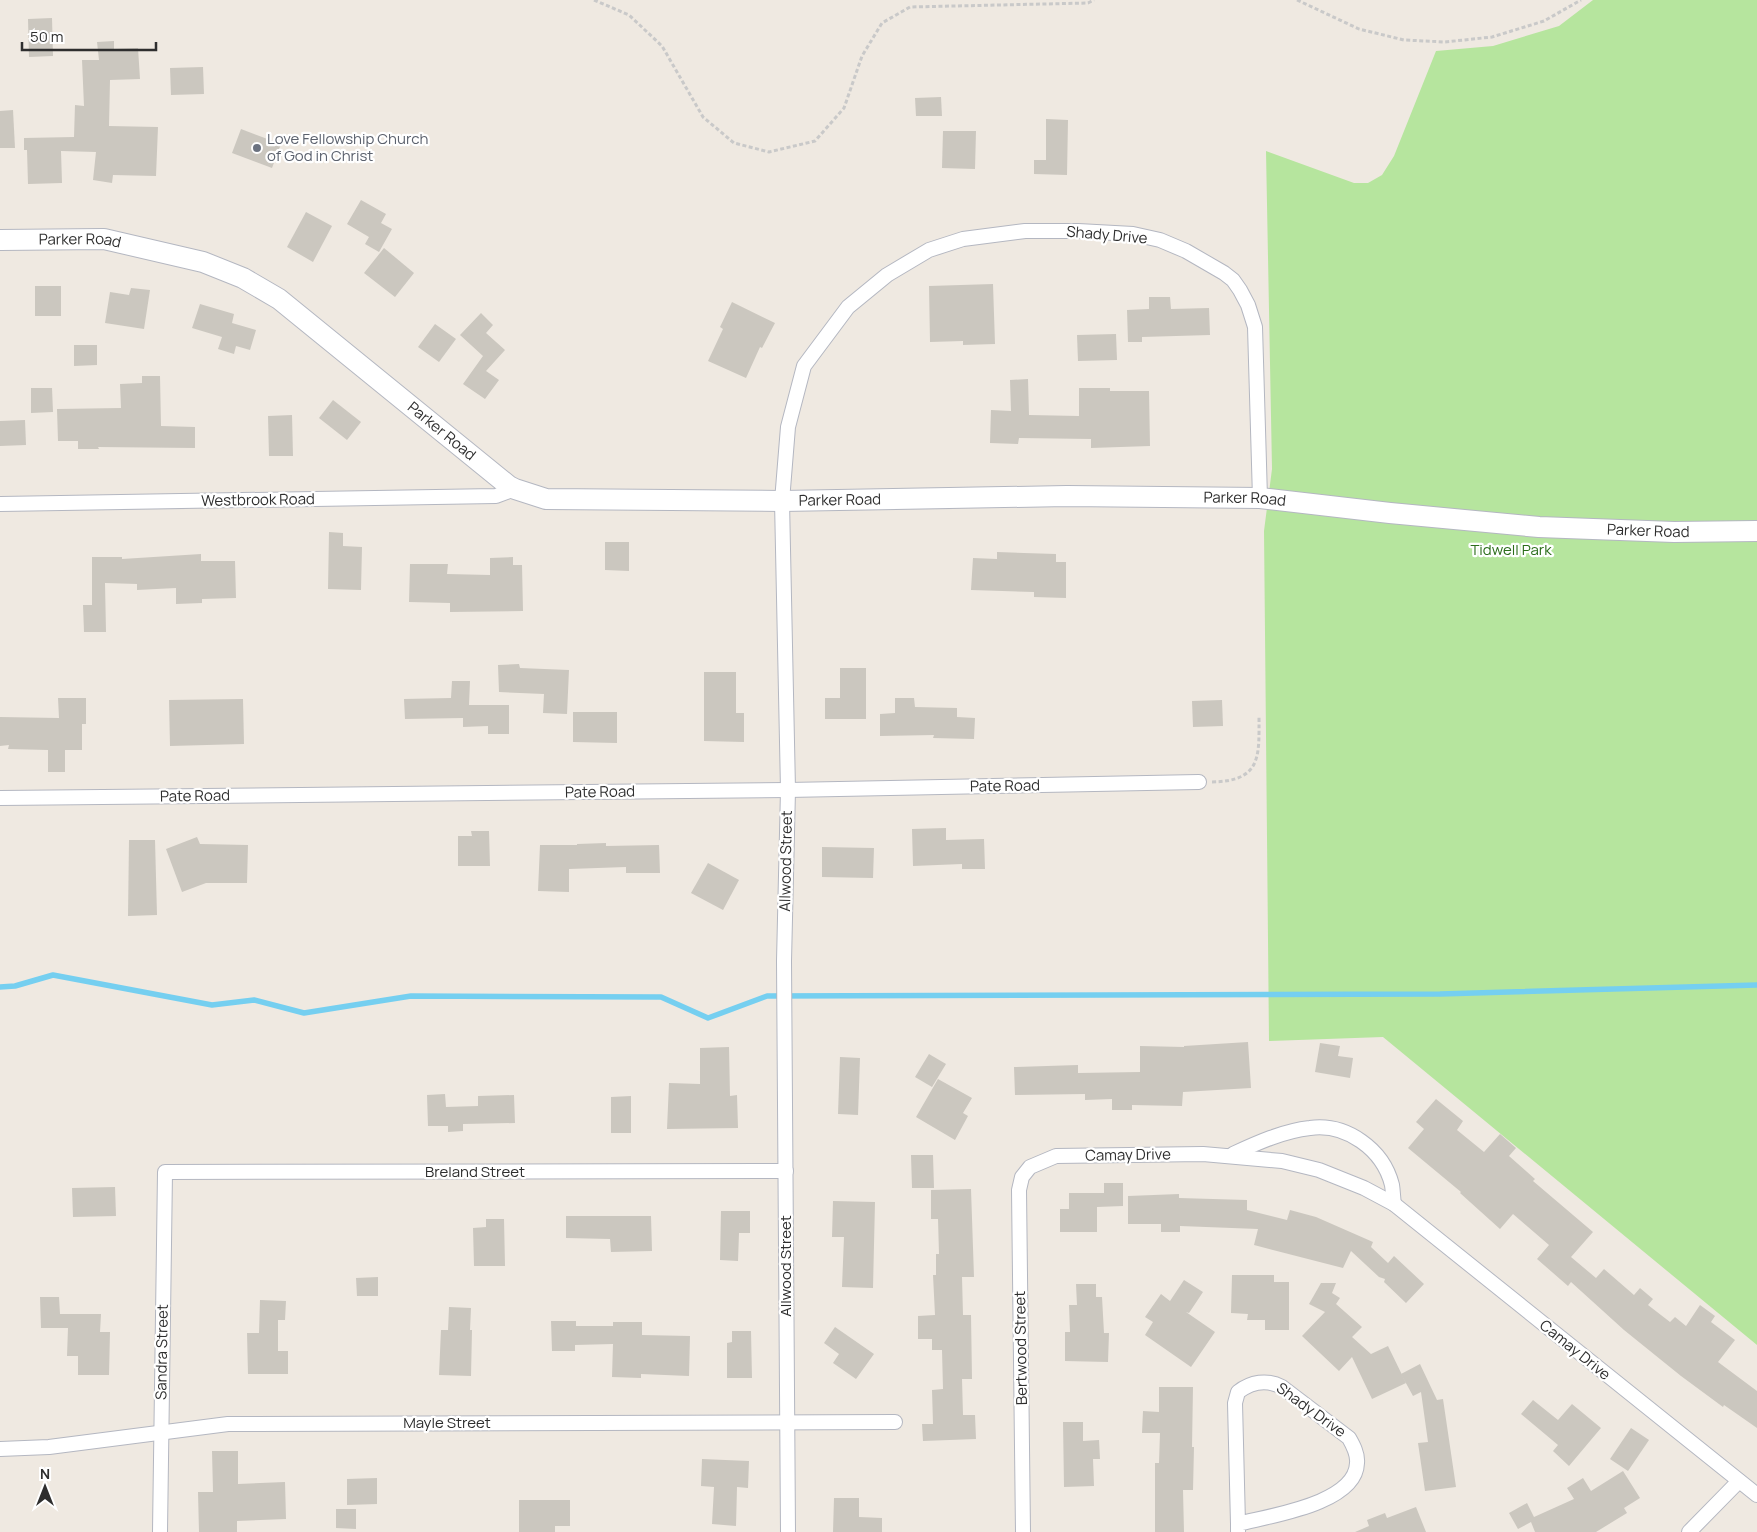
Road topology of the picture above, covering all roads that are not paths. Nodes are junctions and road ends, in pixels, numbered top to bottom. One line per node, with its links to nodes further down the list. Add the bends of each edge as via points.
1 (0, 240): 3 (main road, Parker Road, via 104,239 203,262 243,278 279,299)
2 (929, 250): 4 (street, Shady Drive, via 963,239 1025,231 1133,234 1160,240 1224,272 1240,290 1254,327); 5 (street, Allwood Street, via 887,276 848,307 804,366 788,427)
3 (505, 493): 5 (main road, Parker Road, via 546,499); 6 (street, Westbrook Road)
4 (1260, 498): 5 (main road, Parker Road, via 1068,496); 7 (main road, Parker Road, via 1539,527)
5 (782, 501): 9 (street, Allwood Street)
6 (0, 504)
7 (1757, 532)
8 (1199, 782): 9 (street, Pate Road)
9 (788, 790): 10 (street, Pate Road); 13 (street, Allwood Street, via 784,961)
10 (0, 798)
11 (1228, 1155): 12 (street, Camay Drive, via 1056,1156); 15 (street, Camay Drive, via 1282,1161 1319,1170); 15 (street, Camay Drive, via 1311,1127 1340,1130 1364,1142 1380,1160 1392,1184)
12 (1030, 1167): 25 (street, Bertwood Street, via 1022,1177 1019,1190)
13 (786, 1171): 14 (street, Breland Street); 16 (street, Allwood Street)
14 (165, 1172): 18 (street, Sandra Street)
15 (1394, 1204): 20 (street, Camay Drive)
16 (787, 1422): 17 (street, Mayle Street); 18 (street, Mayle Street, via 228,1424); 24 (street, Allwood Street)
17 (895, 1422)
18 (160, 1432): 19 (street, Mayle Street, via 49,1447); 23 (street, Sandra Street)
19 (0, 1449)
20 (1739, 1481): 21 (street, Camay Drive); 26 (street)
21 (1757, 1496)
22 (1238, 1528): 22 (street, Shady Drive, via 1238,1392 1246,1386 1274,1382 1349,1438 1358,1463 1347,1486 1330,1497)
23 (160, 1532)
24 (788, 1532)
25 (1023, 1532)
26 (1689, 1532)

